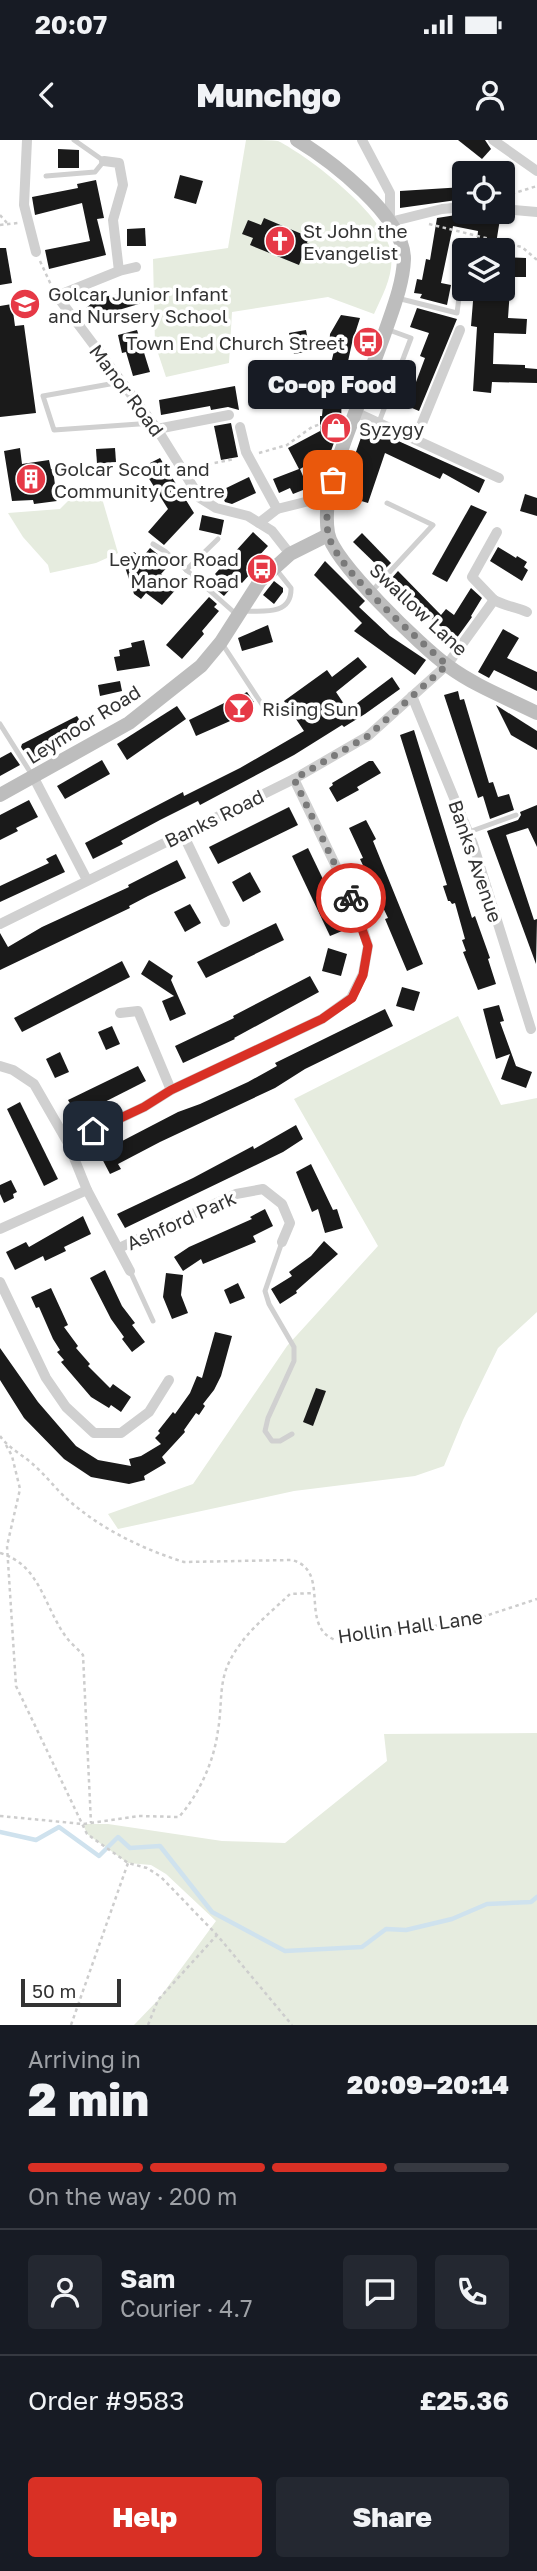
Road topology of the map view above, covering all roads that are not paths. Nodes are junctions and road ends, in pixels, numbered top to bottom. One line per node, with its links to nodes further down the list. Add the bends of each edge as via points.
1 (27, 140): 13 (street, via 24,205)
2 (74, 140): 6 (lane)
3 (297, 140): 12 (street, via 325,157)
4 (362, 140): 12 (street, via 390,193)
5 (493, 140): 7 (street)
6 (104, 161): 8 (lane, via 95,172); 15 (street, via 119,163 123,185 113,220)
7 (537, 171)
8 (46, 176)
9 (452, 208): 12 (street)
10 (515, 210): 11 (street)
11 (537, 212)
12 (390, 222): 16 (street, via 404,257)
13 (36, 252)
14 (136, 267): 15 (street)
15 (119, 271): 20 (street, Manor Road, via 57,296)
16 (397, 298): 17 (lane, via 457,313); 18 (street)
17 (459, 301)
18 (386, 329): 21 (street); 23 (lane, via 411,338)
19 (460, 330): 26 (street)
20 (121, 382): 24 (street, Manor Road); 24 (lane, via 43,396 54,430)
21 (355, 412): 23 (street); 33 (street, via 327,504)
22 (229, 415): 24 (street)
23 (379, 422): 26 (street)
24 (155, 426): 31 (street, Manor Road, via 200,498)
25 (240, 426): 30 (street, via 248,456)
26 (415, 438): 27 (street)
27 (499, 478)
28 (313, 500): 30 (street)
29 (387, 503): 39 (lane, via 433,525)
30 (277, 509): 31 (street)
31 (259, 523): 36 (street, Manor Road, via 272,531)
32 (497, 532): 40 (street, via 472,577)
33 (328, 535): 36 (street, Leymoor Road); 39 (street, Swallow Lane)
34 (218, 539): 38 (lane)
35 (153, 544): 38 (lane)
36 (290, 554): 37 (street, Leymoor Road)
37 (275, 568): 42 (street, Leymoor Road, via 260,581); 42 (lane, via 291,588 288,602 271,611)
38 (186, 570): 42 (lane)
39 (370, 594): 44 (street, Swallow Lane)
40 (494, 600): 41 (street); 44 (street, Banks Road)
41 (527, 612)
42 (240, 613): 43 (street, Leymoor Road)
43 (221, 642): 46 (lane); 49 (street, Leymoor Road, via 201,666 129,723)
44 (447, 665): 45 (street, Banks Road); 47 (street, Swallow Lane)
45 (412, 696): 50 (street, Banks Road, via 368,736); 53 (street, Banks Avenue)
46 (263, 706)
47 (537, 713)
48 (0, 723): 49 (lane)
49 (34, 778): 51 (street, Leymoor Road); 55 (street)
50 (294, 779): 54 (street, Banks Road); 61 (street, via 357,910 368,946 363,975 352,998 322,1019)
51 (0, 795)
52 (516, 815): 53 (lane)
53 (468, 832): 59 (street, Banks Avenue)
54 (183, 834): 55 (street, Banks Road); 56 (street)
55 (87, 880): 57 (street, Banks Road)
56 (225, 922)
57 (0, 924)
58 (120, 1013): 61 (street, via 141,1007)
59 (531, 1029)
60 (0, 1066): 62 (street, Ashford Park, via 34,1084)
61 (171, 1090): 62 (street)
62 (68, 1143): 63 (street, Ashford Park)
63 (87, 1190): 64 (street); 66 (street, Ashford Park)
64 (0, 1229)
65 (282, 1242): 66 (street, Ashford Park, via 290,1223 282,1204 263,1189 236,1194); 71 (lane, via 265,1291 294,1347 294,1362 265,1431 272,1441)
66 (118, 1248): 67 (street, Ashford Park)
67 (130, 1271): 69 (lane)
68 (0, 1282): 70 (street, via 46,1378 66,1407 94,1433 121,1433 149,1412)
69 (153, 1321)
70 (169, 1380)
71 (292, 1434)

